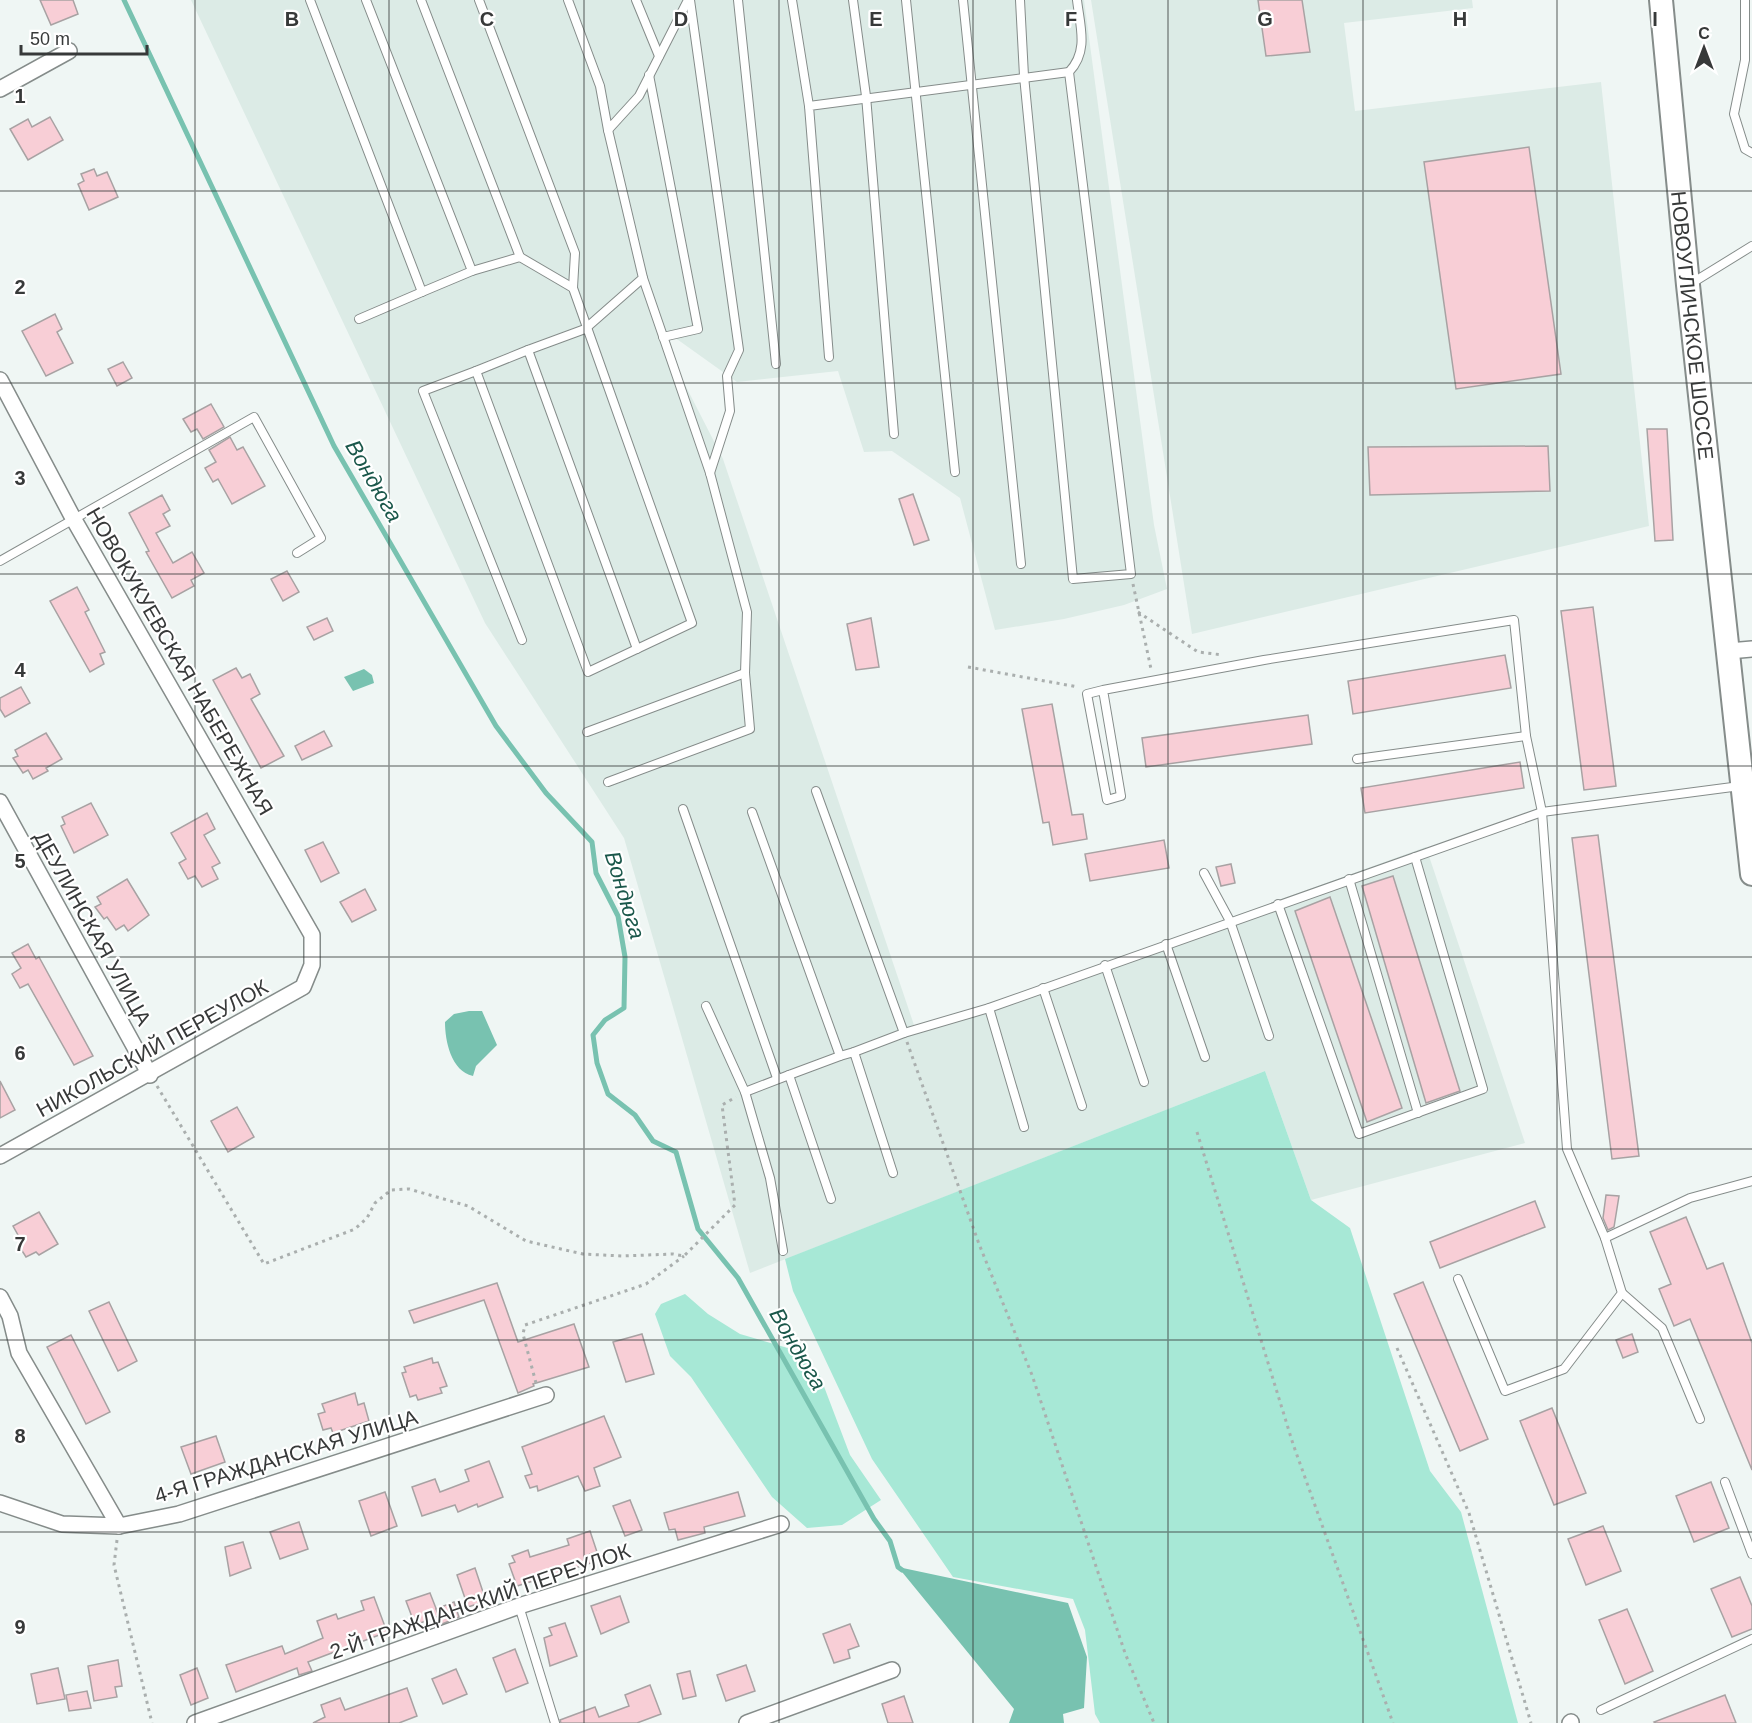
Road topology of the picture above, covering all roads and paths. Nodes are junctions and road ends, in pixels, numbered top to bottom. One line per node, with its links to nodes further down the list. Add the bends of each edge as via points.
1 (310, 0): 35 (lane)
2 (366, 0): 31 (lane)
3 (421, 0): 30 (lane)
4 (479, 0): 34 (lane, via 575,253)
5 (568, 0): 27 (lane, via 600,86)
6 (636, 0): 18 (lane)
7 (689, 0): 18 (lane); 46 (lane, via 739,350 728,376 730,411)
8 (738, 0): 41 (lane)
9 (792, 0): 26 (lane)
10 (853, 0): 25 (lane)
11 (906, 0): 24 (lane)
12 (963, 0): 22 (lane)
13 (1020, 0): 21 (lane)
14 (1077, 0): 19 (lane, via 1083,48)
15 (1661, 0): 33 (main road, НОВОУГЛИЧСКОЕ ШОССЕ)
16 (1745, 0): 28 (lane, via 1745,60 1734,114 1744,149)
17 (69, 51): 23 (street)
18 (659, 56): 20 (lane)
19 (1069, 72): 21 (lane); 51 (lane)
20 (649, 75): 27 (lane, via 639,96); 38 (lane, via 698,329)
21 (1024, 76): 22 (lane); 51 (lane, via 1074,579)
22 (973, 84): 24 (lane); 50 (lane)
23 (0, 90)
24 (917, 92): 25 (lane); 45 (lane)
25 (866, 96): 26 (lane); 44 (lane)
26 (809, 106): 40 (lane)
27 (608, 130): 32 (lane)
28 (1752, 153)
29 (1752, 246): 33 (lane)
30 (520, 257): 31 (lane); 34 (lane)
31 (472, 271): 35 (lane)
32 (643, 278): 37 (lane); 38 (lane)
33 (1688, 285): 56 (main road, НОВОУГЛИЧСКОЕ ШОССЕ)
34 (573, 288): 37 (lane)
35 (422, 292): 36 (lane)
36 (359, 319)
37 (585, 329): 39 (lane); 54 (lane, via 692,623)
38 (663, 337): 46 (lane)
39 (528, 350): 42 (lane); 54 (lane)
40 (829, 357)
41 (776, 364)
42 (476, 371): 53 (lane, via 423,391); 54 (lane, via 588,672)
43 (0, 380): 47 (street, НОВОКУКУЕВСКАЯ НАБЕРЕЖНАЯ)
44 (894, 434)
45 (954, 472)
46 (710, 473): 59 (lane, via 747,612)
47 (73, 518): 48 (lane, via 254,417 321,538); 49 (lane); 80 (street, НОВОКУКУЕВСКАЯ НАБЕРЕЖНАЯ, via 312,935)
48 (297, 553)
49 (0, 561)
50 (1021, 564)
51 (1131, 574): 52 (path)
52 (1138, 612): 57 (path, via 1198,652); 60 (path)
53 (522, 640)
54 (637, 649)
55 (1752, 649): 56 (street)
56 (1729, 651): 67 (main road, НОВОУГЛИЧСКОЕ ШОССЕ)
57 (1231, 656)
58 (968, 667): 62 (path, via 1078,687)
59 (745, 673): 63 (lane); 66 (lane, via 750,729)
60 (1154, 681): 61 (lane); 64 (lane, via 1514,620)
61 (1103, 690): 62 (lane); 62 (lane, via 1121,796 1107,800)
62 (1087, 694)
63 (587, 732)
64 (1526, 736): 65 (lane); 72 (lane)
65 (1357, 759)
66 (608, 782)
67 (1742, 786): 72 (lane); 75 (main road, НОВОУГЛИЧСКОЕ ШОССЕ)
68 (816, 791): 85 (lane)
69 (0, 802): 90 (street, ДЕУЛИНСКАЯ УЛИЦА)
70 (683, 809): 92 (lane)
71 (752, 812): 88 (lane)
72 (1542, 812): 73 (lane); 103 (lane, via 1567,1149)
73 (1415, 856): 76 (lane); 96 (lane, via 1483,1089)
74 (1204, 873): 78 (lane)
75 (1752, 874)
76 (1349, 879): 77 (lane); 96 (lane)
77 (1278, 904): 78 (lane); 96 (lane, via 1359,1134)
78 (1230, 921): 79 (lane); 86 (lane)
79 (1166, 944): 81 (lane); 89 (lane)
80 (312, 965): 90 (street, НИКОЛЬСКИЙ ПЕРЕУЛОК, via 303,987)
81 (1106, 965): 82 (lane); 93 (lane)
82 (1043, 988): 84 (lane); 95 (lane)
83 (706, 1006): 94 (lane)
84 (989, 1008): 85 (lane); 97 (lane)
85 (904, 1033): 87 (lane); 125 (path, via 979,1244 1032,1375 1125,1653)
86 (1269, 1036)
87 (854, 1052): 88 (lane); 100 (lane)
88 (840, 1056): 91 (lane)
89 (1205, 1057)
90 (150, 1075): 99 (street, НИКОЛЬСКИЙ ПЕРЕУЛОК); 105 (path, via 264,1264 355,1229 391,1190 408,1188 468,1206 526,1241 583,1254)
91 (789, 1075): 92 (lane); 102 (lane)
92 (777, 1078): 94 (lane)
93 (1144, 1082)
94 (745, 1092): 104 (lane, via 770,1178); 105 (path, via 722,1105 735,1205)
95 (1083, 1106)
96 (1418, 1113)
97 (1024, 1127)
98 (1197, 1132): 126 (path, via 1293,1444)
99 (0, 1156)
100 (893, 1173)
101 (1752, 1180): 103 (lane, via 1690,1198)
102 (831, 1199)
103 (1605, 1238): 107 (lane)
104 (783, 1251)
105 (684, 1256): 110 (path, via 646,1284 525,1325 523,1334)
106 (1458, 1279): 107 (lane, via 1505,1392 1564,1369)
107 (1622, 1293): 111 (lane, via 1662,1328)
108 (0, 1297): 115 (street, via 10,1316 19,1353)
109 (1397, 1348): 127 (path, via 1469,1513)
110 (543, 1396): 115 (street, 4-Я ГРАЖДАНСКАЯ УЛИЦА, via 179,1514)
111 (1700, 1419)
112 (1725, 1482): 116 (lane)
113 (0, 1503): 115 (street, 4-Я ГРАЖДАНСКАЯ УЛИЦА, via 62,1524)
114 (781, 1524): 117 (street, 2-Й ГРАЖДАНСКИЙ ПЕРЕУЛОК)
115 (119, 1526): 121 (path, via 114,1565)
116 (1752, 1554)
117 (519, 1606): 122 (street, 2-Й ГРАЖДАНСКИЙ ПЕРЕУЛОК); 123 (lane)
118 (1752, 1639): 120 (lane)
119 (892, 1670): 124 (street)
120 (1601, 1710)
121 (152, 1723)
122 (195, 1723)
123 (555, 1723)
124 (747, 1723)
125 (1154, 1723)
126 (1393, 1723)
127 (1531, 1723)

